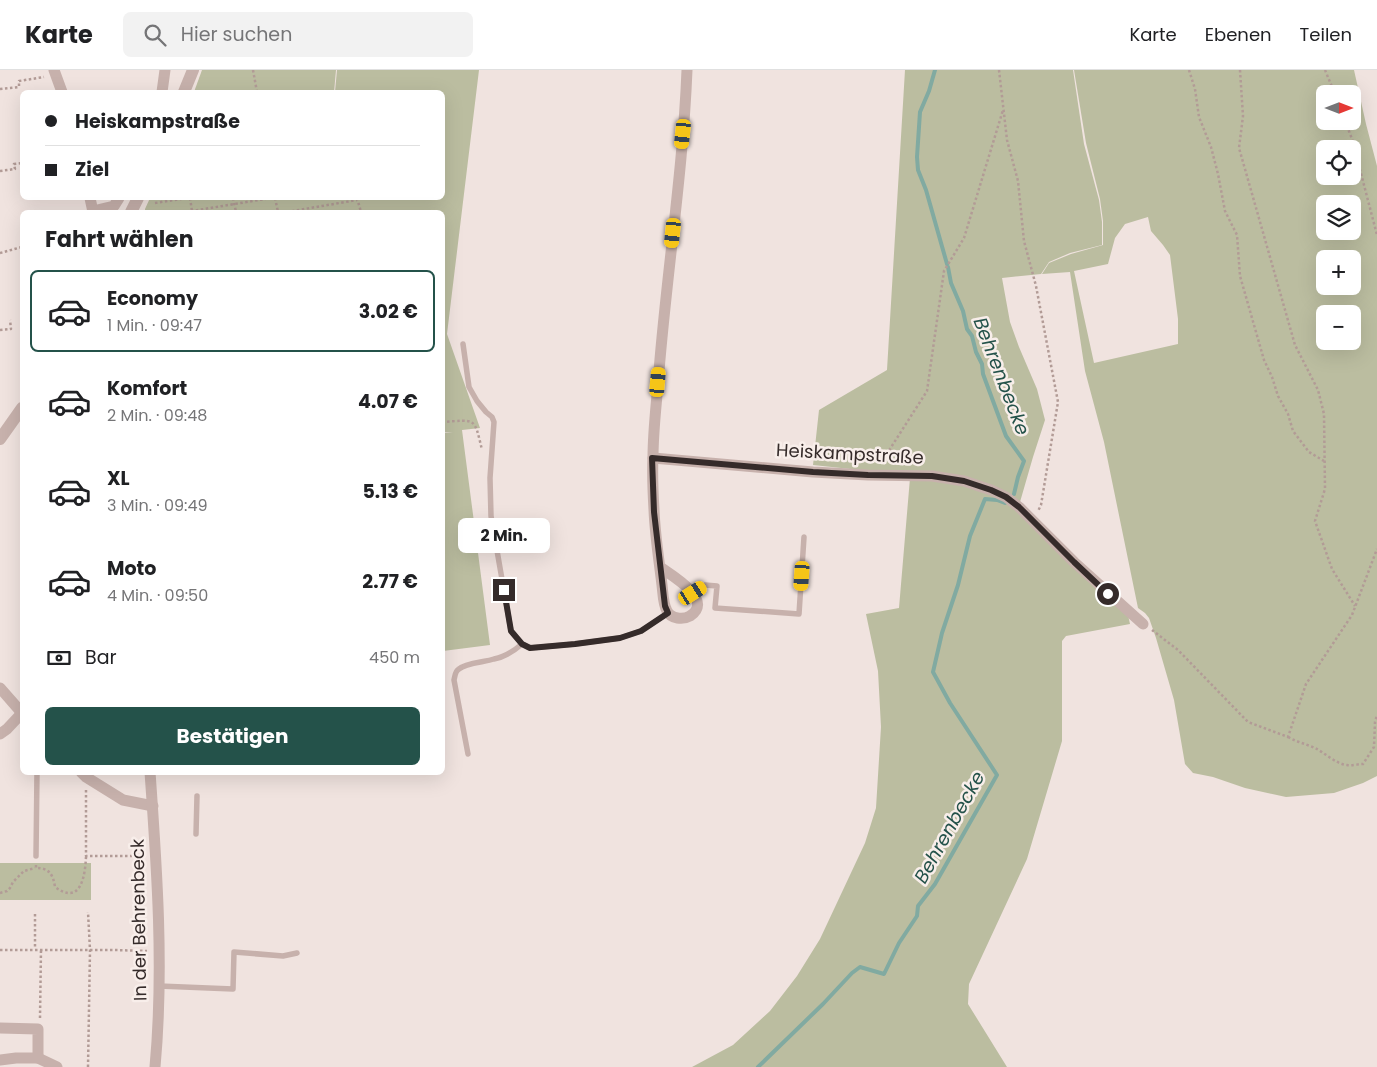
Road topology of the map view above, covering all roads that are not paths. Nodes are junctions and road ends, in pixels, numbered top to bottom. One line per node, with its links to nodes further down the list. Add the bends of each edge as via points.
1 (164, 70): 6 (street)
2 (193, 70): 7 (street)
3 (687, 70): 13 (street)
4 (54, 72): 5 (street)
5 (61, 90)
6 (162, 90)
7 (185, 90)
8 (118, 200): 9 (street, via 114,206)
9 (100, 210)
10 (463, 344): 19 (lane, via 469,387 494,422 491,516 511,631)
11 (20, 411): 12 (street)
12 (0, 439)
13 (652, 458): 15 (street); 18 (street, Heiskampstraße, via 813,472 932,476 964,481 991,490 1019,507)
14 (804, 537): 16 (lane, via 799,614 716,608 717,586 705,585)
15 (660, 567): 16 (street); 17 (street)
16 (693, 593): 17 (street, via 697,606 690,616 677,618)
17 (668, 613): 19 (lane, via 641,631 620,638 530,648)
18 (1143, 624)
19 (522, 644): 24 (lane, via 496,659 459,668 455,674)
20 (0, 688): 21 (street)
21 (20, 711)
22 (20, 715): 23 (street)
23 (0, 734)
24 (468, 754)
25 (37, 775): 31 (lane)
26 (84, 775): 29 (street, via 123,800)
27 (150, 775): 29 (street, In der Behrenbeck)
28 (197, 796): 30 (lane)
29 (152, 806): 33 (street, In der Behrenbeck, via 159,904)
30 (196, 834)
31 (36, 856)
32 (296, 953): 33 (lane, via 284,956 234,952 233,989)
33 (159, 986): 38 (street, In der Behrenbeck)
34 (0, 1028): 35 (street, via 38,1029)
35 (38, 1058): 36 (street); 37 (street)
36 (0, 1060)
37 (57, 1067)
38 (155, 1067)

